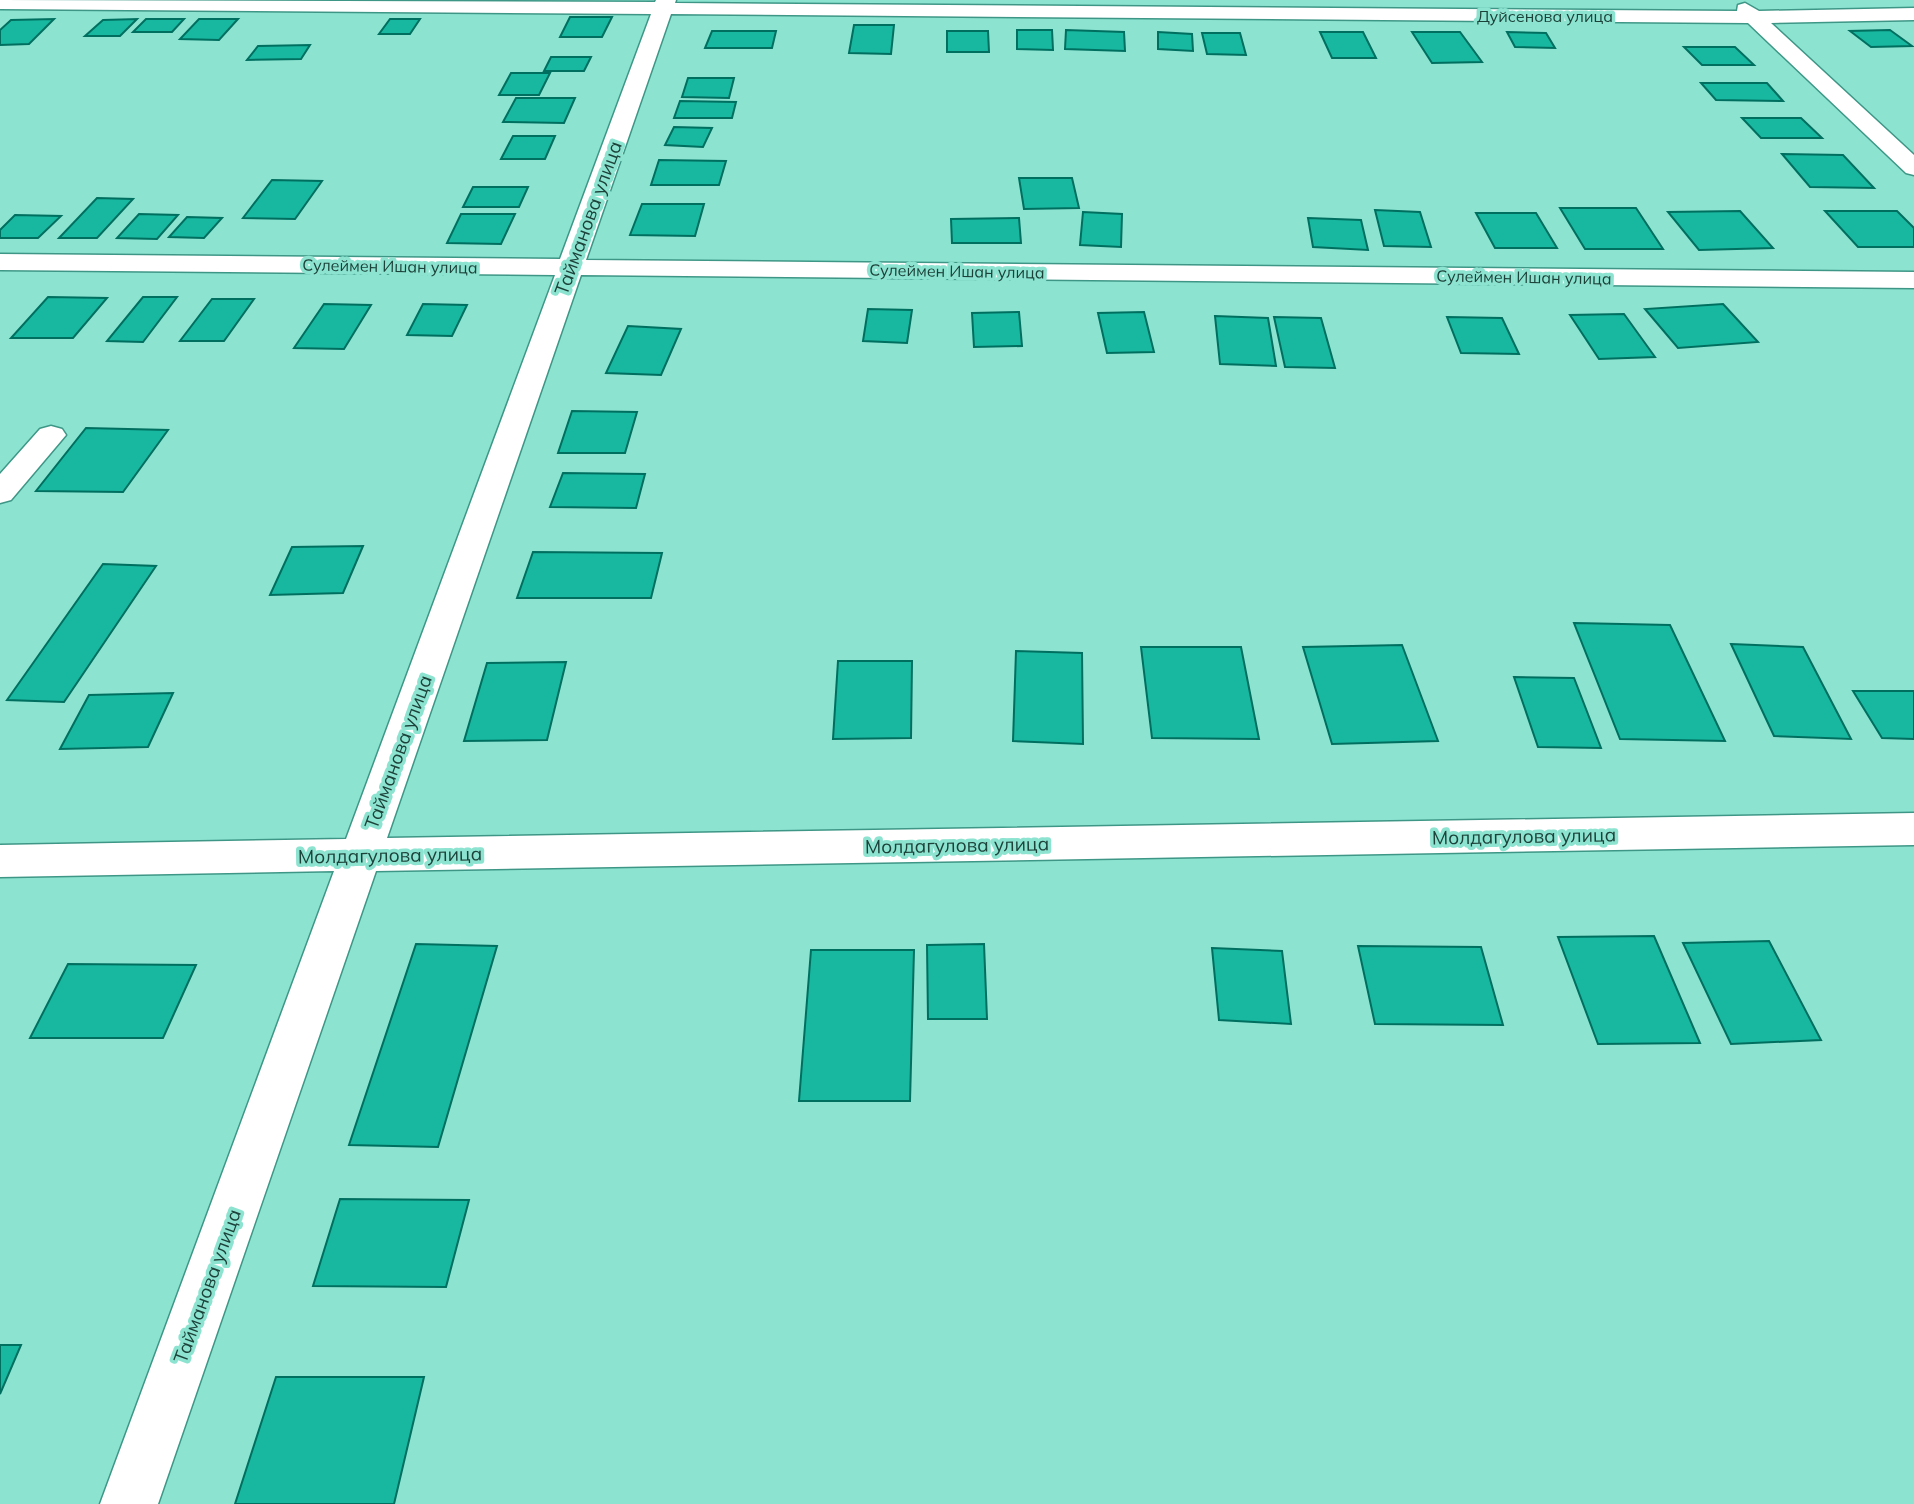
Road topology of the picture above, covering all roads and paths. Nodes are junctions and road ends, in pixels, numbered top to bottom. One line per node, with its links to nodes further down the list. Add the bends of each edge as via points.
1 (1736, 0): 5 (street)
2 (0, 4): 3 (street, Дуйсенова улица)
3 (665, 5): 5 (street, Дуйсенова улица); 8 (street, Тайманова улица)
4 (1914, 13): 5 (street, Дуйсенова улица)
5 (1754, 17): 6 (street)
6 (1914, 168)
7 (0, 262): 8 (street, Сулеймен Ишан улица)
8 (571, 268): 9 (street, Сулеймен Ишан улица); 13 (street, Тайманова улица)
9 (1914, 280)
10 (51, 435): 11 (street)
11 (0, 494)
12 (1914, 829): 13 (street, Молдагулова улица)
13 (361, 855): 14 (street, Молдагулова улица); 15 (street, Тайманова улица)
14 (0, 861)
15 (129, 1504)

